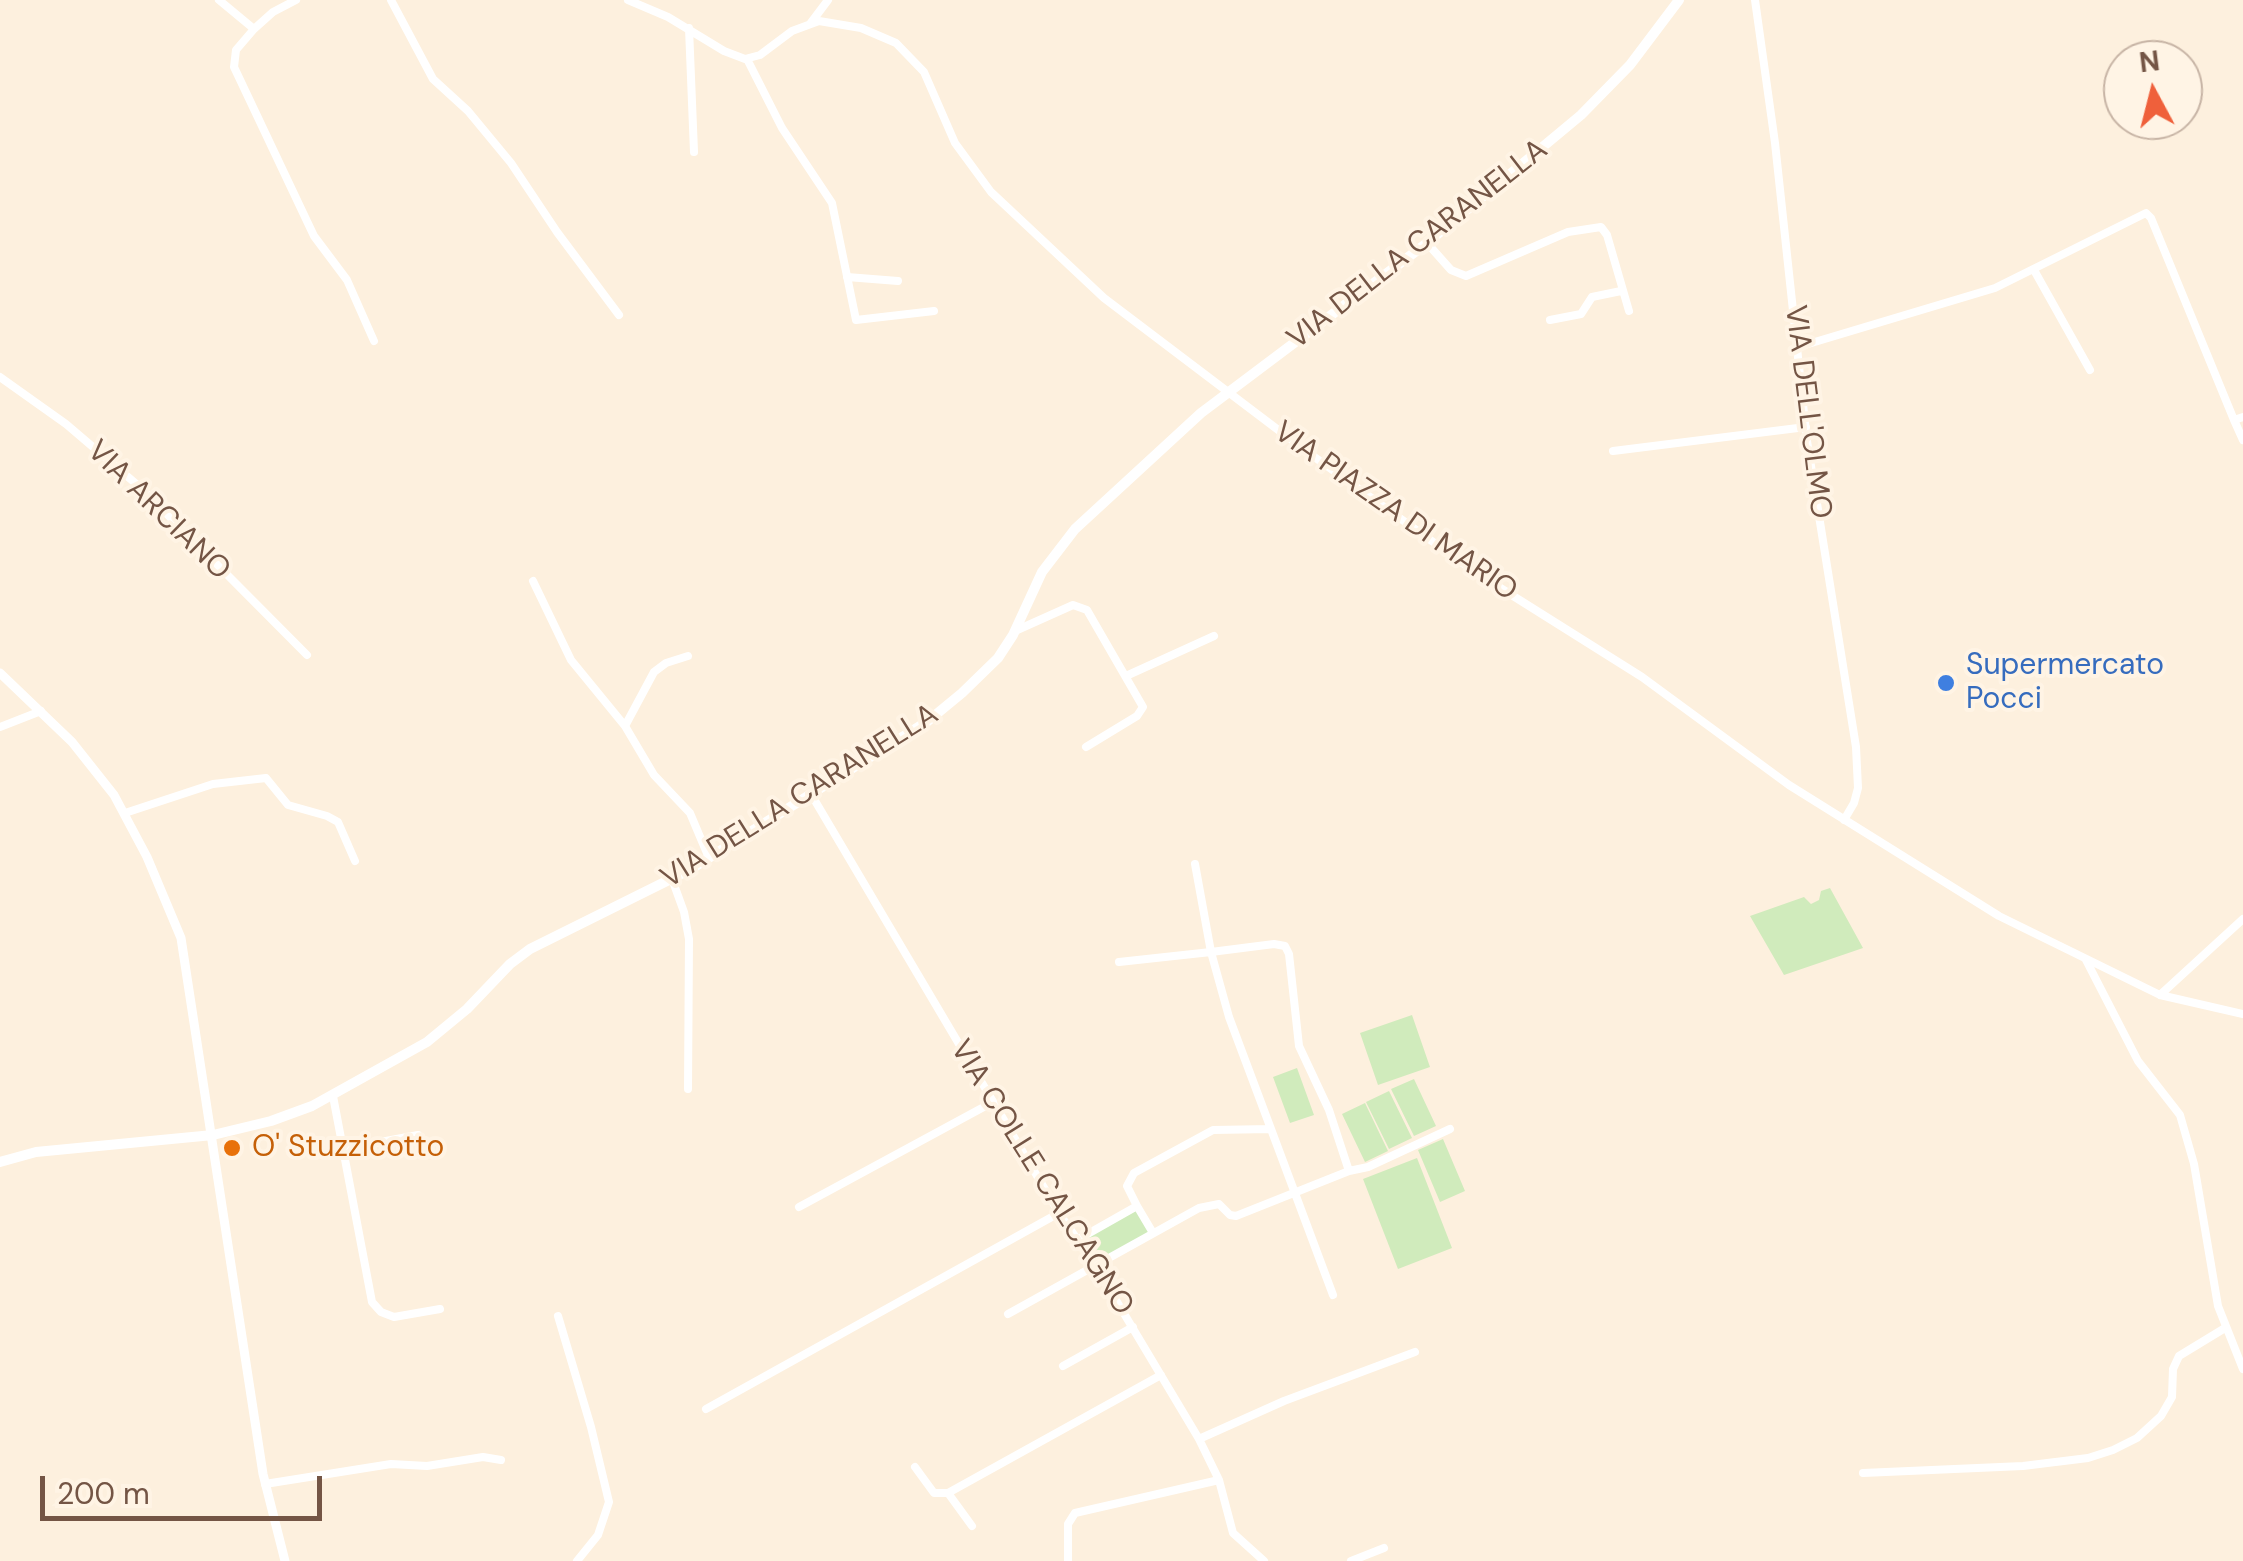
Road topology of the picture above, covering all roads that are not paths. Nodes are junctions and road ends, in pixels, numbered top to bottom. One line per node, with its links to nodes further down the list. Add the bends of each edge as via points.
1 (219, 0): 10 (street)
2 (296, 0): 10 (street)
3 (391, 0): 20 (street, via 433,80 511,163)
4 (628, 0): 9 (street)
5 (828, 0): 8 (street)
6 (1680, 0): 13 (main road, VIA DELLA CARANELLA, via 1604,93)
7 (1755, 0): 23 (street, VIA DELL'OLMO)
8 (810, 24): 11 (street); 26 (street, VIA PIAZZA DI MARIO, via 872,31 910,54 958,149 986,187 1104,298)
9 (688, 28): 11 (street); 12 (street)
10 (254, 29): 22 (street, via 235,52 236,71 316,241 347,280)
11 (747, 59): 15 (street, via 782,128 830,198)
12 (694, 152)
13 (1426, 243): 17 (street, via 1466,276 1568,232 1599,227); 26 (main road, VIA DELLA CARANELLA)
14 (2034, 270): 23 (street); 24 (street); 27 (street, via 2138,214 2149,215)
15 (847, 277): 16 (street); 18 (street, via 858,322)
16 (898, 281)
17 (1621, 291): 19 (street); 21 (street, via 1590,298 1578,316)
18 (934, 311)
19 (1629, 311)
20 (620, 315)
21 (1550, 320)
22 (374, 341)
23 (1798, 347): 28 (street, VIA DELL'OLMO)
24 (2090, 370)
25 (0, 377): 34 (street, VIA ARCIANO, via 152,498)
26 (1226, 393): 32 (main road, VIA DELLA CARANELLA, via 1064,540); 44 (street, VIA PIAZZA DI MARIO, via 1475,572 1634,672)
27 (2239, 418): 29 (street)
28 (1806, 428): 30 (street); 44 (street, VIA DELL'OLMO, via 1858,763 1857,792)
29 (2243, 440)
30 (1613, 451)
31 (534, 581): 39 (street, via 571,660)
32 (1014, 631): 37 (street, via 1084,606); 42 (main road, VIA DELLA CARANELLA, via 994,662 948,706)
33 (1214, 636): 37 (street)
34 (307, 655)
35 (688, 656): 39 (street, via 654,672)
36 (0, 673): 38 (street)
37 (1126, 676): 41 (street, via 1143,710)
38 (41, 711): 40 (street); 43 (street, via 88,759)
39 (625, 726): 45 (street, via 651,770 694,818)
40 (0, 727)
41 (1086, 747)
42 (810, 794): 45 (main road, VIA DELLA CARANELLA); 57 (street, VIA COLLE CALCAGNO)
43 (125, 813): 46 (street, via 216,784 266,778 288,806 338,822); 60 (street, via 181,938)
44 (1844, 820): 51 (street, VIA PIAZZA DI MARIO, via 2008,922)
45 (709, 858): 48 (main road, VIA DELLA CARANELLA)
46 (355, 860)
47 (1195, 864): 50 (street)
48 (672, 879): 55 (street, via 689,939); 56 (main road, VIA DELLA CARANELLA, via 526,952 427,1042)
49 (2243, 920): 53 (street)
50 (1211, 952): 52 (street); 58 (street); 64 (street, via 1286,947 1300,1046)
51 (2086, 960): 53 (street, VIA PIAZZA DI MARIO); 77 (street, via 2140,1065 2182,1120)
52 (1119, 962)
53 (2160, 994): 54 (street, VIA PIAZZA DI MARIO)
54 (2243, 1014)
55 (688, 1089)
56 (333, 1096): 60 (main road, VIA DELLA CARANELLA, via 285,1117); 62 (street)
57 (993, 1102): 67 (street); 68 (street, VIA COLLE CALCAGNO)
58 (1271, 1129): 65 (street); 66 (street, via 1213,1130 1134,1174 1127,1186)
59 (1450, 1129): 64 (street)
60 (213, 1135): 63 (main road, VIA DELLA CARANELLA); 88 (street)
61 (418, 1135): 62 (street)
62 (343, 1149): 73 (street, via 374,1305 394,1317)
63 (0, 1162)
64 (1350, 1171): 65 (street)
65 (1296, 1192): 69 (street, via 1236,1216 1210,1204); 72 (street)
66 (1138, 1206): 69 (street); 70 (street)
67 (799, 1207)
68 (1059, 1213): 70 (street, VIA COLLE CALCAGNO); 82 (street)
69 (1153, 1233): 71 (street)
70 (1077, 1240): 71 (street, VIA COLLE CALCAGNO)
71 (1095, 1264): 74 (street); 76 (street, VIA COLLE CALCAGNO)
72 (1333, 1295)
73 (440, 1309)
74 (1008, 1314)
75 (558, 1316): 93 (street, via 608,1499 598,1536)
76 (1133, 1327): 79 (street); 81 (street, VIA COLLE CALCAGNO)
77 (2225, 1328): 80 (street); 86 (street, via 2179,1356 2172,1397 2161,1416 2114,1450 2022,1466)
78 (1415, 1352): 83 (street)
79 (1064, 1366)
80 (2243, 1369)
81 (1161, 1375): 83 (street, VIA COLLE CALCAGNO); 89 (street)
82 (706, 1409)
83 (1199, 1439): 87 (street, VIA COLLE CALCAGNO)
84 (501, 1460): 88 (street, via 395,1463)
85 (916, 1466): 89 (street, via 935,1494)
86 (1864, 1473)
87 (1218, 1480): 94 (street, via 1076,1513 1068,1524); 95 (street, VIA COLLE CALCAGNO, via 1233,1533)
88 (265, 1484): 92 (street)
89 (948, 1493): 90 (street)
90 (972, 1526)
91 (1384, 1548): 96 (street)
92 (285, 1561)
93 (577, 1561)
94 (1068, 1561)
95 (1264, 1561)
96 (1351, 1561)

